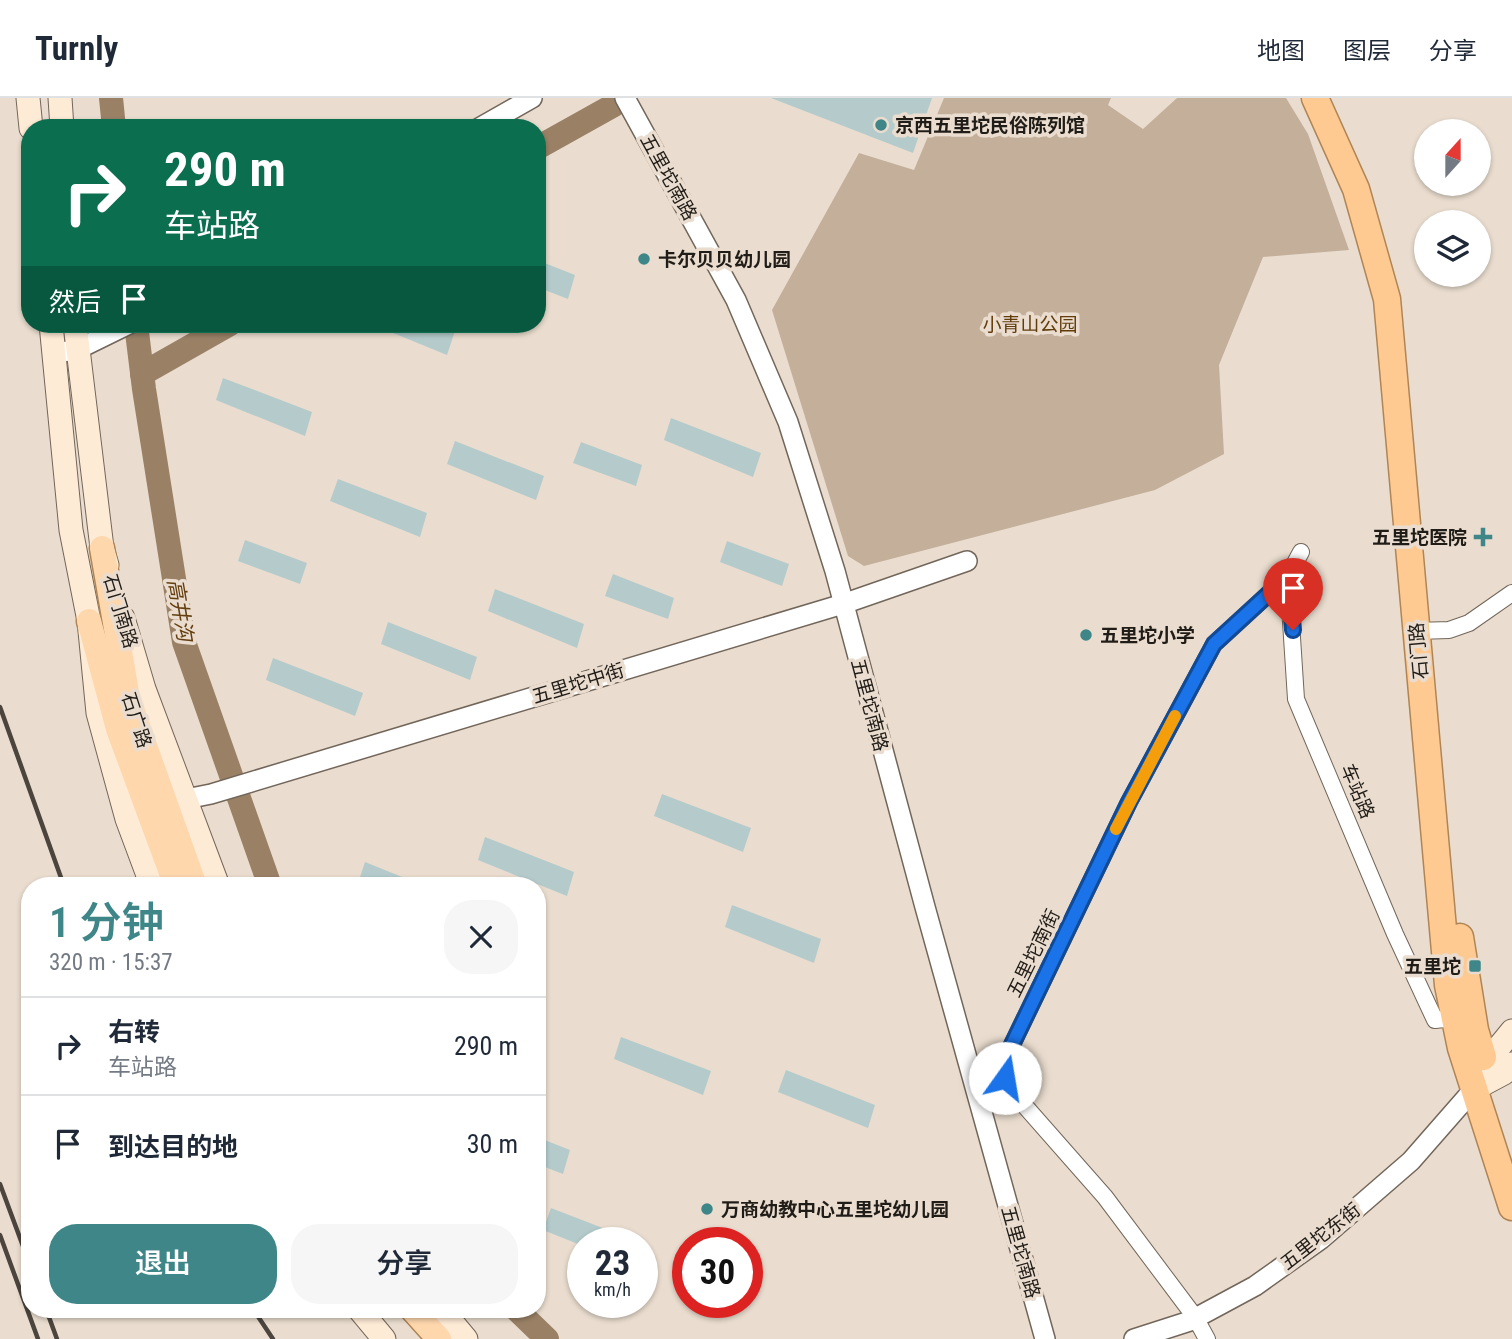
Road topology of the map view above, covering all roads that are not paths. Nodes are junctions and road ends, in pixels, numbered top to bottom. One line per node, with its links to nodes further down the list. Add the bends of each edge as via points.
1 (28, 98): 7 (main road)
2 (60, 98): 8 (main road)
3 (532, 98): 9 (street)
4 (625, 98): 19 (street, 五里坨南路, via 741,312 788,422)
5 (1315, 98): 21 (highway, 石门路, via 1356,189 1387,299)
6 (1334, 98): 21 (highway, 石门路, via 1384,216 1401,296)
7 (30, 119)
8 (61, 119)
9 (495, 119)
10 (56, 333): 13 (main road, 石门南路)
11 (72, 333): 13 (main road, 石门南路)
12 (111, 333): 13 (street)
13 (65, 352): 14 (main road, 石门南路); 20 (main road, 石门南路, via 71,530)
14 (102, 548): 22 (main road, 石门南路, via 144,689); 25 (main road, 石广路, via 128,698)
15 (1301, 552): 17 (street)
16 (967, 561): 19 (street, 五里坨中街)
17 (1288, 576): 27 (street, 车站路, via 1296,699 1436,1020); 33 (street, 五里坨南街, via 1214,644 1129,802 1008,1053 1005,1078 1017,1097 1105,1197)
18 (1512, 593): 21 (street, via 1469,624)
19 (843, 604): 22 (street, 五里坨中街); 42 (street, 五里坨南路)
20 (89, 621): 23 (main road, 石门南路, via 98,713 127,819); 24 (main road, 石广路, via 118,729)
21 (1424, 631): 27 (highway, 石门路); 30 (highway, 石门路, via 1460,939)
22 (186, 799): 26 (main road, 石门南路)
23 (149, 877)
24 (173, 877)
25 (192, 877)
26 (215, 877)
27 (1454, 1018): 30 (highway, 石门路)
28 (1512, 1031): 30 (main road, 五里坨东街)
29 (1512, 1064): 30 (main road, 五里坨东街, via 1504,1073)
30 (1483, 1078): 31 (highway, 石门路); 32 (highway, 石门路); 33 (street, 五里坨东街, via 1411,1161 1321,1240 1255,1286)
31 (1512, 1153)
32 (1512, 1207)
33 (1195, 1317): 43 (street, 五里坨东街); 44 (street, 五里坨南街)
34 (366, 1318): 38 (main road)
35 (399, 1318): 39 (main road)
36 (420, 1318): 40 (main road)
37 (448, 1318): 41 (main road)
38 (384, 1339)
39 (417, 1339)
40 (439, 1339)
41 (466, 1339)
42 (1045, 1339)
43 (1134, 1339)
44 (1207, 1339)

